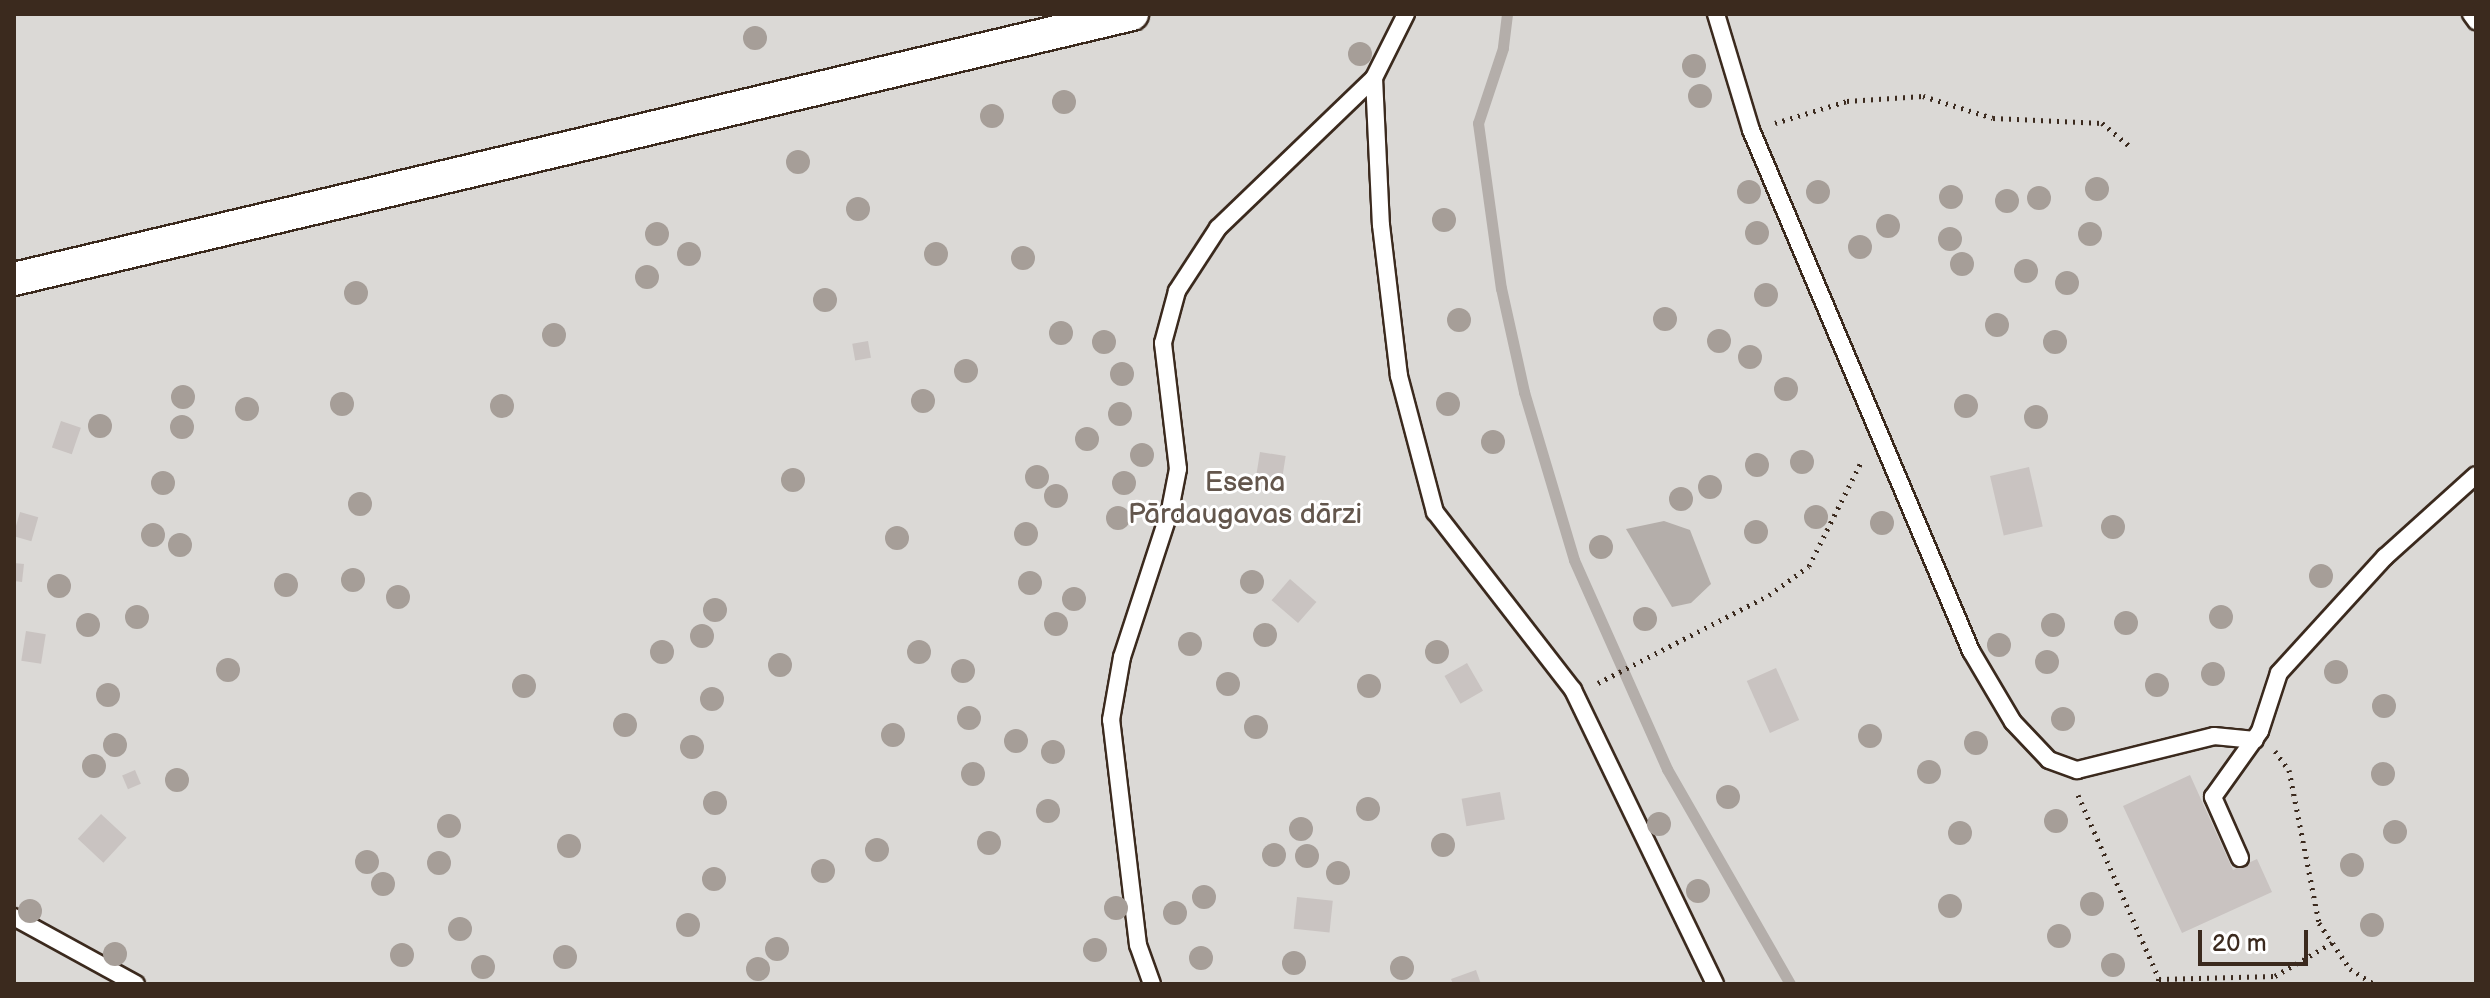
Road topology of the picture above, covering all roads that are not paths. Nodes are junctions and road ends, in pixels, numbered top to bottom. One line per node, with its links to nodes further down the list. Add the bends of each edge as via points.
1 (1132, 14): 7 (street)
2 (1406, 14): 6 (lane)
3 (1716, 14): 9 (lane, via 1751,130 1971,651 2006,710 2049,760 2077,770 2214,736)
4 (2471, 14): 5 (lane)
5 (2476, 21)
6 (1374, 78): 13 (lane, via 1218,228 1177,291 1163,343 1178,469 1170,510 1122,657 1111,720 1138,945); 14 (lane, via 1381,225 1399,376 1435,512 1573,690)
7 (14, 279)
8 (2476, 475): 9 (lane, via 2292,653)
9 (2257, 736): 10 (lane, via 2213,797)
10 (2240, 858)
11 (14, 917): 12 (lane)
12 (136, 984)
13 (1152, 984)
14 (1715, 984)

